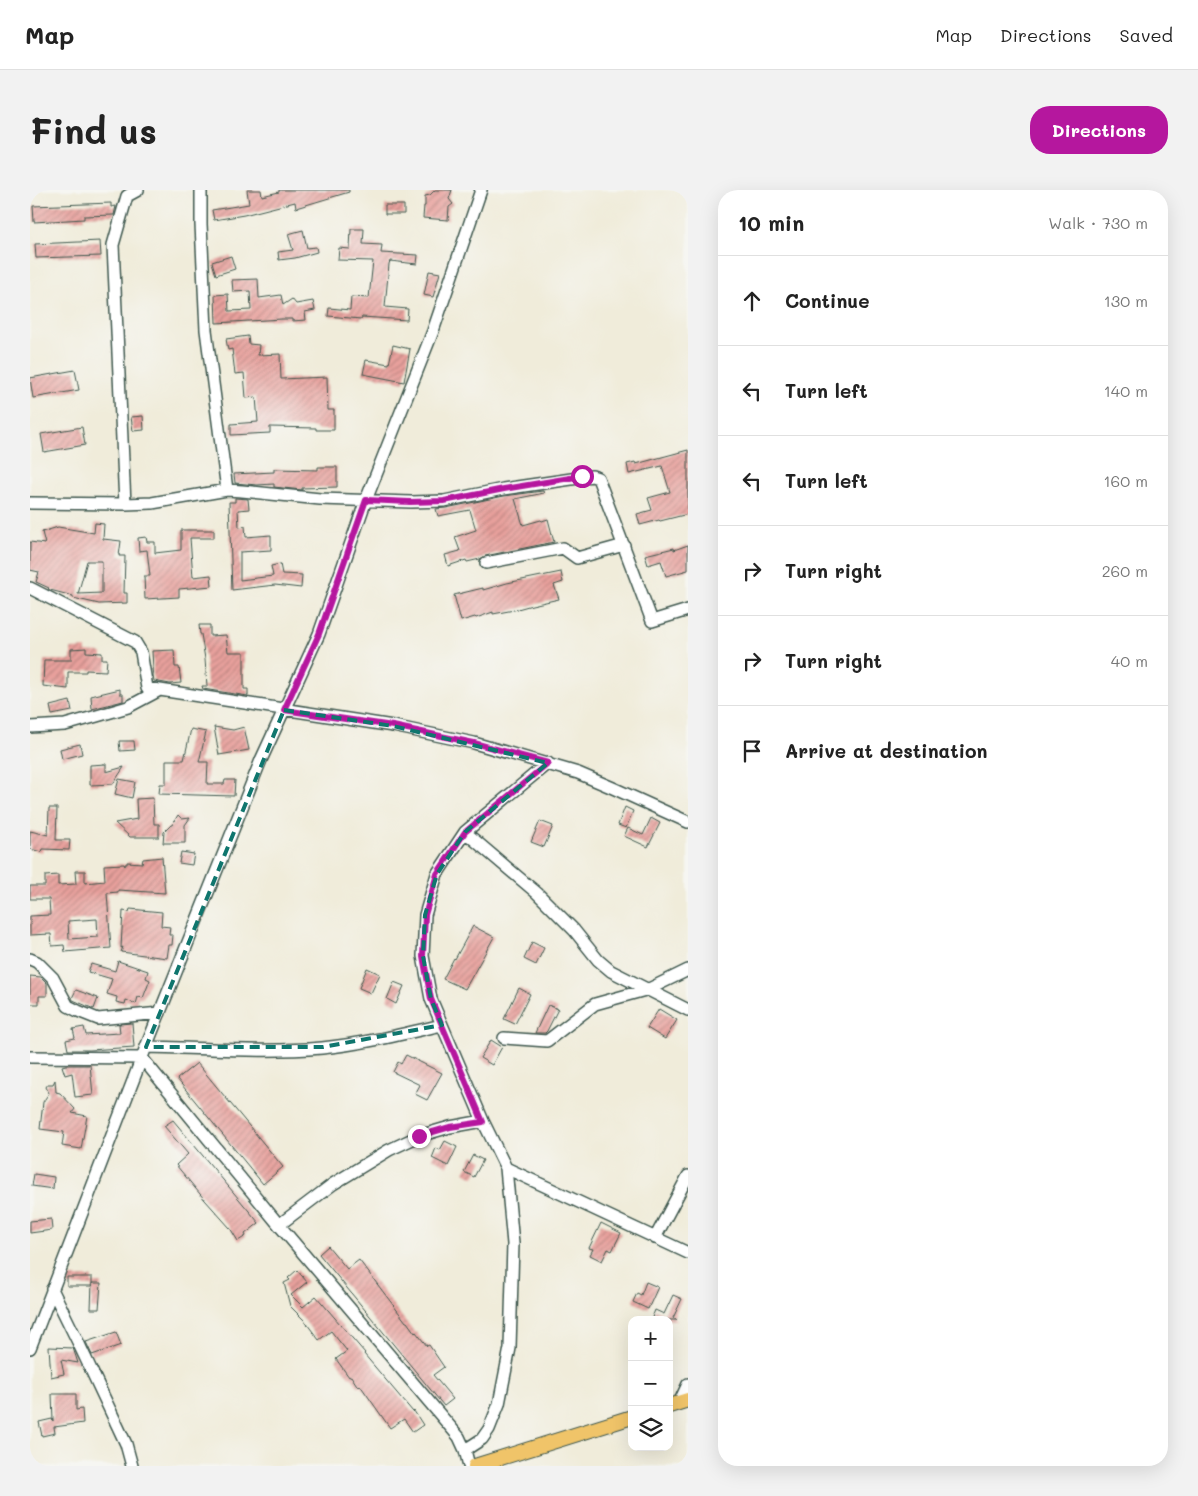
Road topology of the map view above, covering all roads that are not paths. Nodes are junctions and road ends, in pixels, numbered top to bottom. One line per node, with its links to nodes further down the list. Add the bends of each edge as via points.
1 (138, 190): 7 (street, via 127,196 114,245)
2 (201, 190): 4 (street, via 206,330)
3 (480, 190): 5 (street, via 433,331)
4 (227, 490): 5 (street); 7 (street, via 152,503)
5 (366, 500): 8 (street, via 444,501 592,476 598,478); 13 (street, via 319,634)
6 (30, 503): 7 (street)
7 (125, 504)
8 (624, 545): 9 (street, via 577,558 562,548); 11 (street, via 652,621)
9 (486, 563)
10 (30, 588): 12 (street, via 135,642 141,652 147,688)
11 (688, 610)
12 (158, 691): 13 (street); 14 (street, via 128,707 97,716 65,725)
13 (284, 710): 15 (street, via 393,726); 22 (street)
14 (30, 727)
15 (548, 763): 16 (street); 17 (street)
16 (688, 822)
17 (465, 832): 20 (street, via 537,893 598,960 611,971); 23 (street, via 437,874 425,915 423,956 431,999)
18 (30, 959): 22 (street, via 53,978 68,1006 78,1011 98,1019)
19 (688, 970): 20 (street)
20 (648, 989): 21 (street); 24 (street, via 594,1004 547,1042)
21 (688, 1010)
22 (160, 1013): 25 (street)
23 (442, 1025): 25 (street, via 323,1048); 28 (street)
24 (504, 1038)
25 (146, 1047): 27 (street)
26 (30, 1057): 27 (street)
27 (142, 1058): 31 (street); 34 (street)
28 (483, 1122): 29 (street); 31 (street, via 419,1136 389,1150 334,1184)
29 (506, 1168): 32 (street); 39 (street, via 513,1244 510,1348 499,1404 489,1429 482,1439)
30 (688, 1176): 32 (street)
31 (279, 1225): 39 (street, via 458,1436)
32 (655, 1238): 33 (street)
33 (688, 1253)
34 (52, 1289): 35 (street); 40 (street, via 126,1444)
35 (30, 1348)
36 (688, 1384): 37 (street)
37 (679, 1403)
38 (628, 1418): 42 (main road)
39 (465, 1450): 41 (street)
40 (132, 1466)
41 (469, 1466)
42 (475, 1466)

